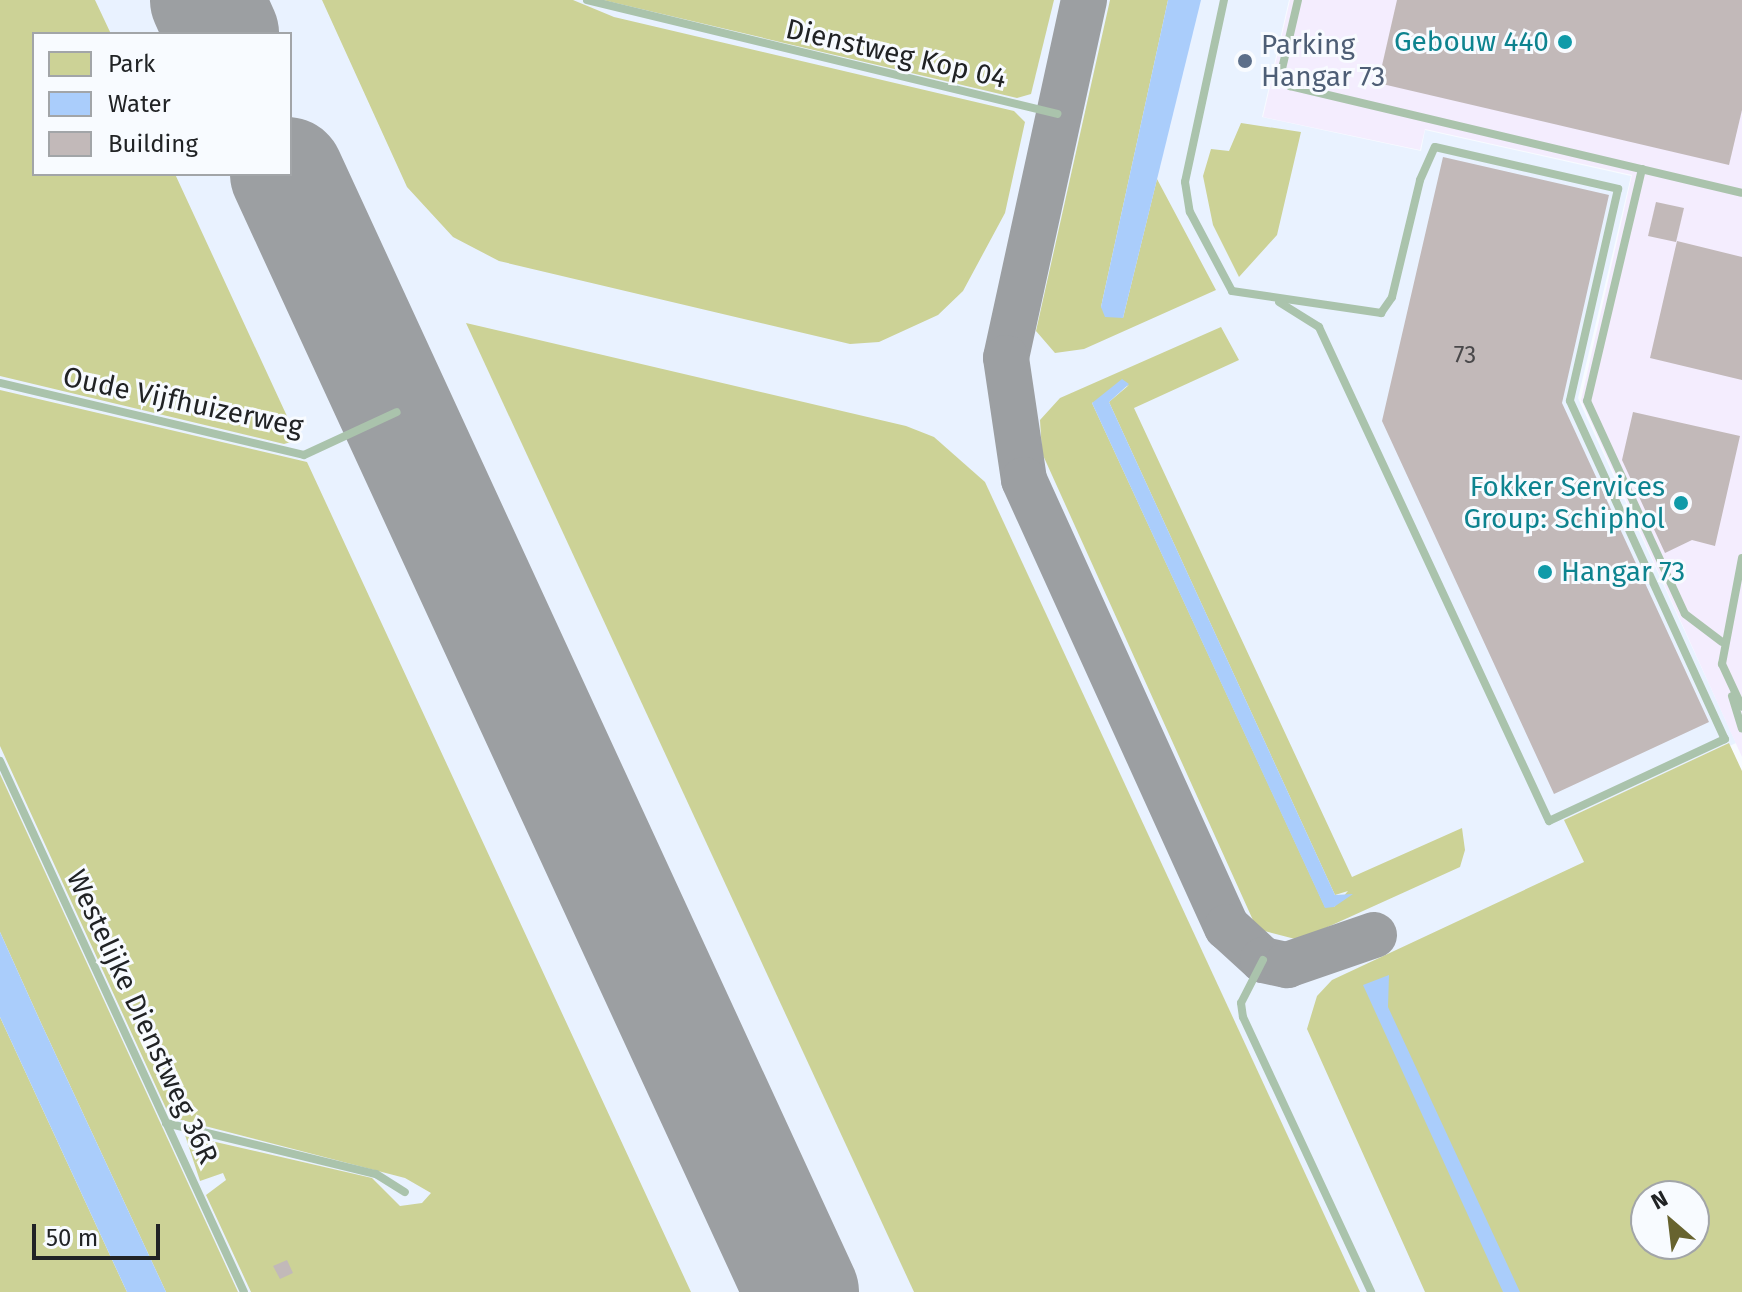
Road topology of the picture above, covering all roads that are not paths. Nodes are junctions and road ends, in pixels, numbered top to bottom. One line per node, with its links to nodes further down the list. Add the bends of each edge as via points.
1 (587, 0): 4 (lane, Dienstweg Kop 04)
2 (1224, 0): 7 (lane, via 1186,197 1225,283)
3 (1298, 0): 5 (lane, via 1281,73 1290,86)
4 (1057, 114)
5 (1642, 169): 6 (lane); 11 (lane, via 1587,401 1685,614)
6 (1742, 193)
7 (1279, 302): 7 (lane, via 1319,327 1549,821 1725,739 1570,401 1618,189 1435,147 1420,180 1388,308 1374,316)
8 (0, 383): 9 (lane, Oude Vijfhuizerweg, via 304,455)
9 (397, 412)
10 (1742, 558): 11 (lane)
11 (1722, 642): 12 (lane)
12 (1729, 688): 13 (lane); 14 (lane)
13 (1742, 707)
14 (1742, 729)
15 (0, 761): 17 (lane, Westelijke Dienstweg 36R)
16 (1263, 960): 20 (lane, via 1241,1003 1243,1017)
17 (166, 1123): 18 (lane, via 376,1174); 19 (lane, Westelijke Dienstweg 36R)
18 (405, 1192)
19 (244, 1292)
20 (1371, 1292)

